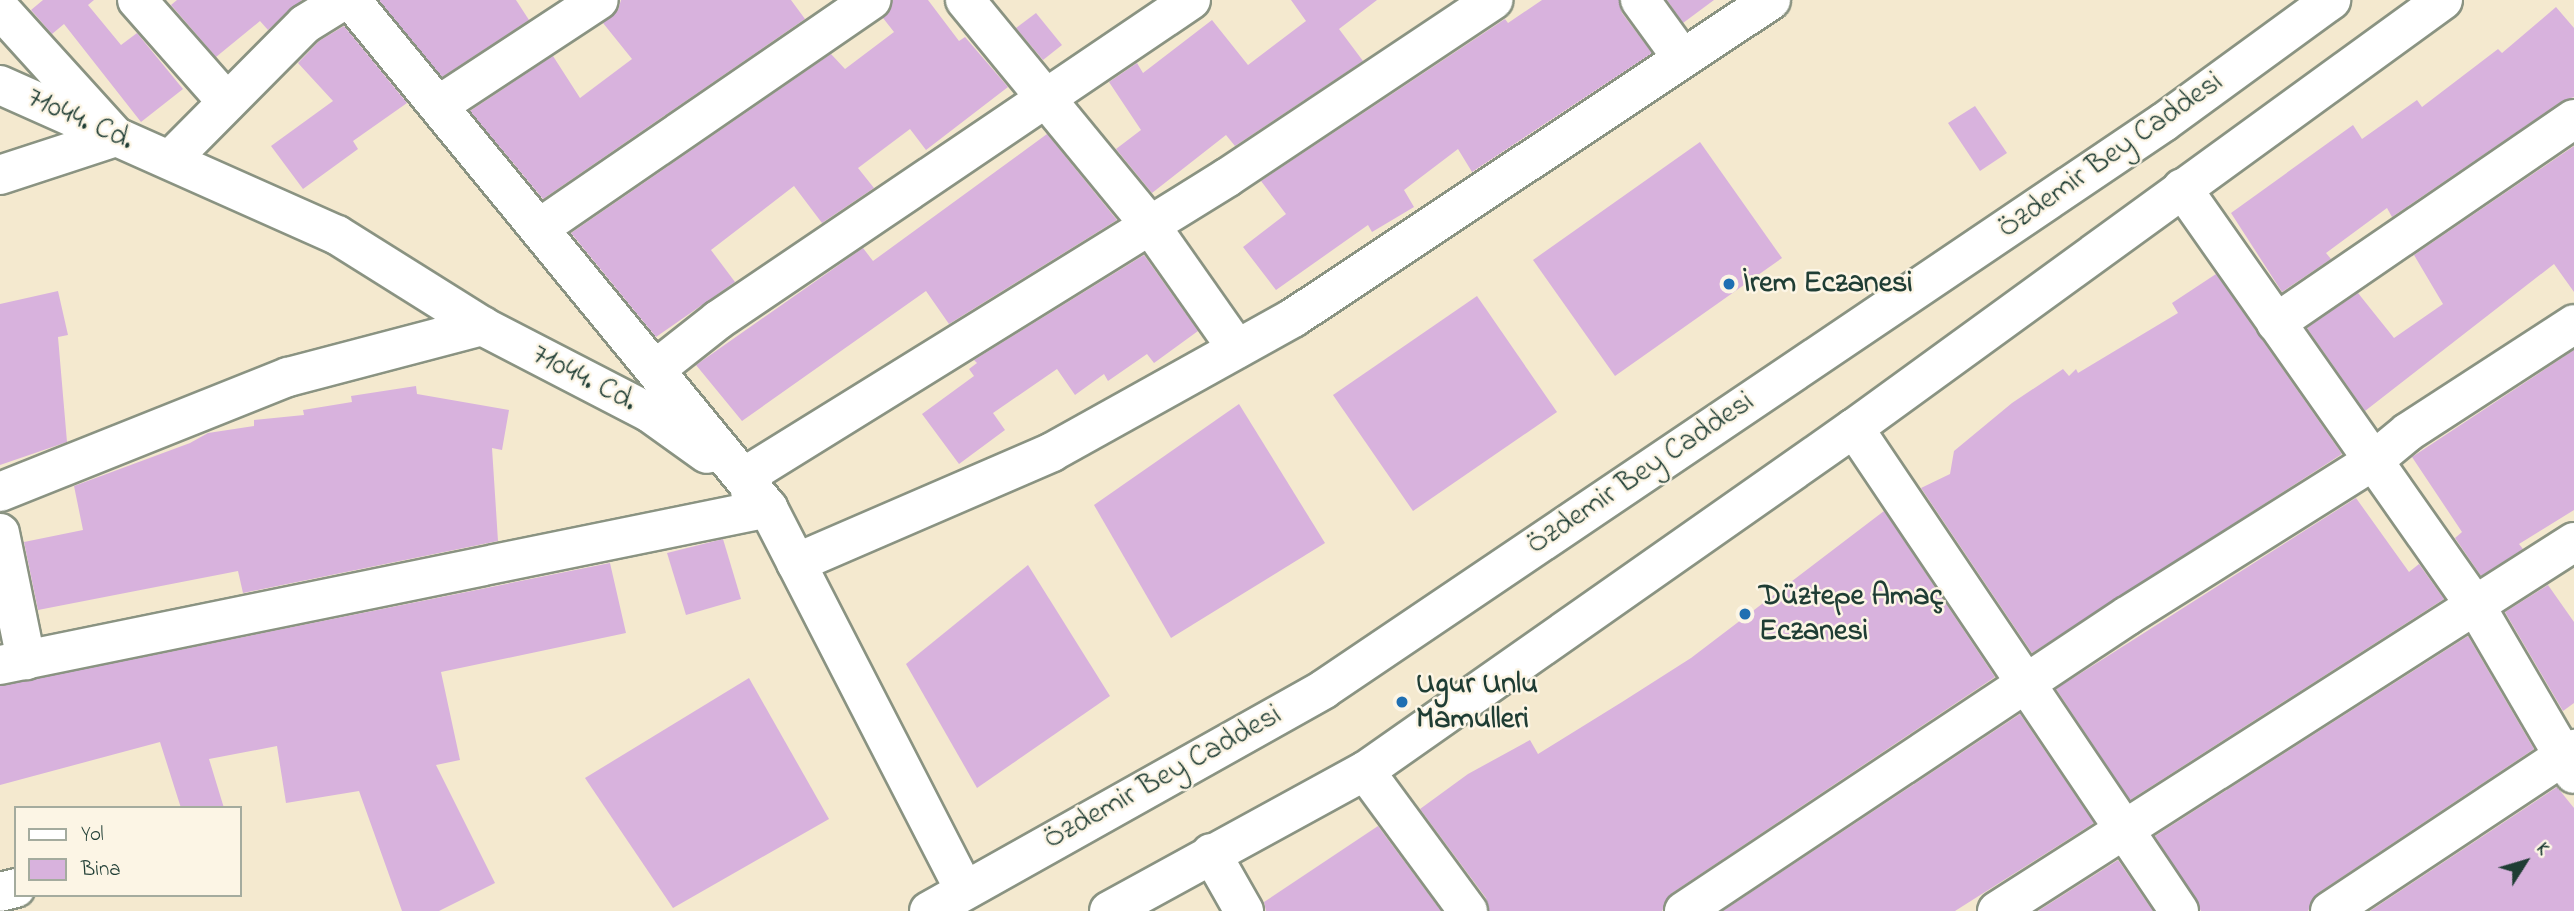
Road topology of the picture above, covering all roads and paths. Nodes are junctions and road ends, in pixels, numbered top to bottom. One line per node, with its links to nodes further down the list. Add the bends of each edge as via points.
1 (137, 0): 17 (street)
2 (344, 0): 17 (street, via 305,24)
3 (351, 0): 18 (street)
4 (599, 0): 18 (street)
5 (871, 0): 25 (street)
6 (965, 0): 16 (street)
7 (1191, 0): 16 (street)
8 (1493, 0): 24 (street)
9 (1640, 0): 14 (street)
10 (1771, 0): 14 (street)
11 (2331, 0): 46 (street, Özdemir Bey Caddesi, via 2164,122 1324,688)
12 (2443, 0): 23 (street)
13 (0, 9): 20 (street)
14 (1682, 58): 29 (street, via 1293,318)
15 (0, 85): 20 (street, 71044. Cd.)
16 (1047, 100): 24 (street); 30 (street, via 718,320)
17 (227, 102): 21 (street)
18 (439, 105): 25 (street)
19 (2574, 119): 26 (street)
20 (116, 136): 21 (street, 71044. Cd.); 22 (street)
21 (171, 159): 28 (street, 71044. Cd., via 337,234)
22 (0, 175)
23 (2182, 188): 26 (street); 31 (street)
24 (1150, 225): 29 (street); 33 (street)
25 (541, 228): 30 (street)
26 (2276, 323): 32 (street)
27 (2574, 324): 32 (street, via 2408,432)
28 (482, 326): 34 (street, via 288,377); 35 (street, 71044. Cd., via 650,413 705,452)
29 (1237, 349): 38 (street, via 1052,452)
30 (656, 369): 33 (street)
31 (1854, 428): 41 (street); 43 (street)
32 (2373, 461): 39 (street); 41 (street)
33 (744, 477): 35 (street)
34 (0, 492)
35 (768, 508): 38 (street, 71044. Cd.); 40 (street)
36 (0, 533): 40 (street)
37 (2574, 542): 39 (street)
38 (796, 563): 46 (street, 71044. Cd.)
39 (2477, 608): 42 (street); 44 (street)
40 (13, 662)
41 (2025, 683): 44 (street); 51 (street)
42 (2570, 760): 54 (street)
43 (1365, 771): 45 (street); 50 (street)
44 (2124, 830): 52 (street); 53 (street)
45 (1211, 853): 48 (street); 49 (street)
46 (964, 889): 47 (street, Özdemir Bey Caddesi)
47 (929, 911)
48 (1109, 911)
49 (1244, 911)
50 (1468, 911)
51 (1684, 911)
52 (1997, 911)
53 (2179, 911)
54 (2330, 911)

